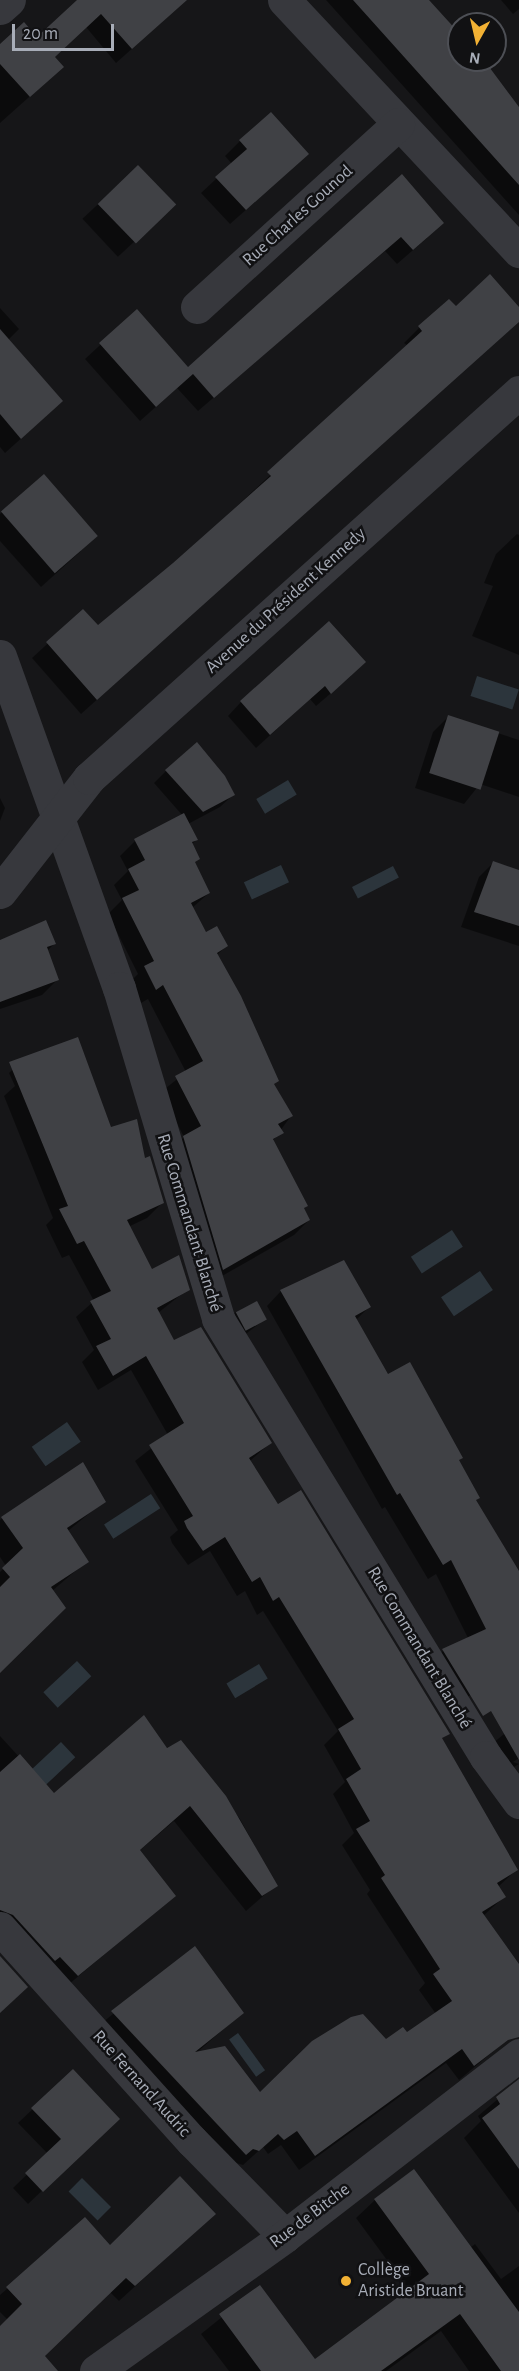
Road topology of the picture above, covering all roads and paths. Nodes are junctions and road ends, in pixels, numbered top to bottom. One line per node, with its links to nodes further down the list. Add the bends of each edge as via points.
1 (9, 0): 3 (street)
2 (284, 0): 4 (street)
3 (0, 8)
4 (398, 124): 5 (street); 6 (street, Rue Charles Gounod)
5 (519, 251)
6 (197, 308)
7 (519, 392): 9 (street, Avenue du Président Kennedy, via 89,778)
8 (0, 656): 9 (street, Rue Commandant Blanché)
9 (58, 815): 10 (street, Avenue du Président Kennedy); 11 (street, Rue Commandant Blanché, via 119,988 218,1319 486,1758)
10 (0, 892)
11 (519, 1802)
12 (0, 1928): 14 (street, Rue Fernand Audric, via 192,2141)
13 (519, 2055): 14 (street, Rue de Bitche)
14 (285, 2236): 15 (street, Rue de Bitche)
15 (96, 2371)

